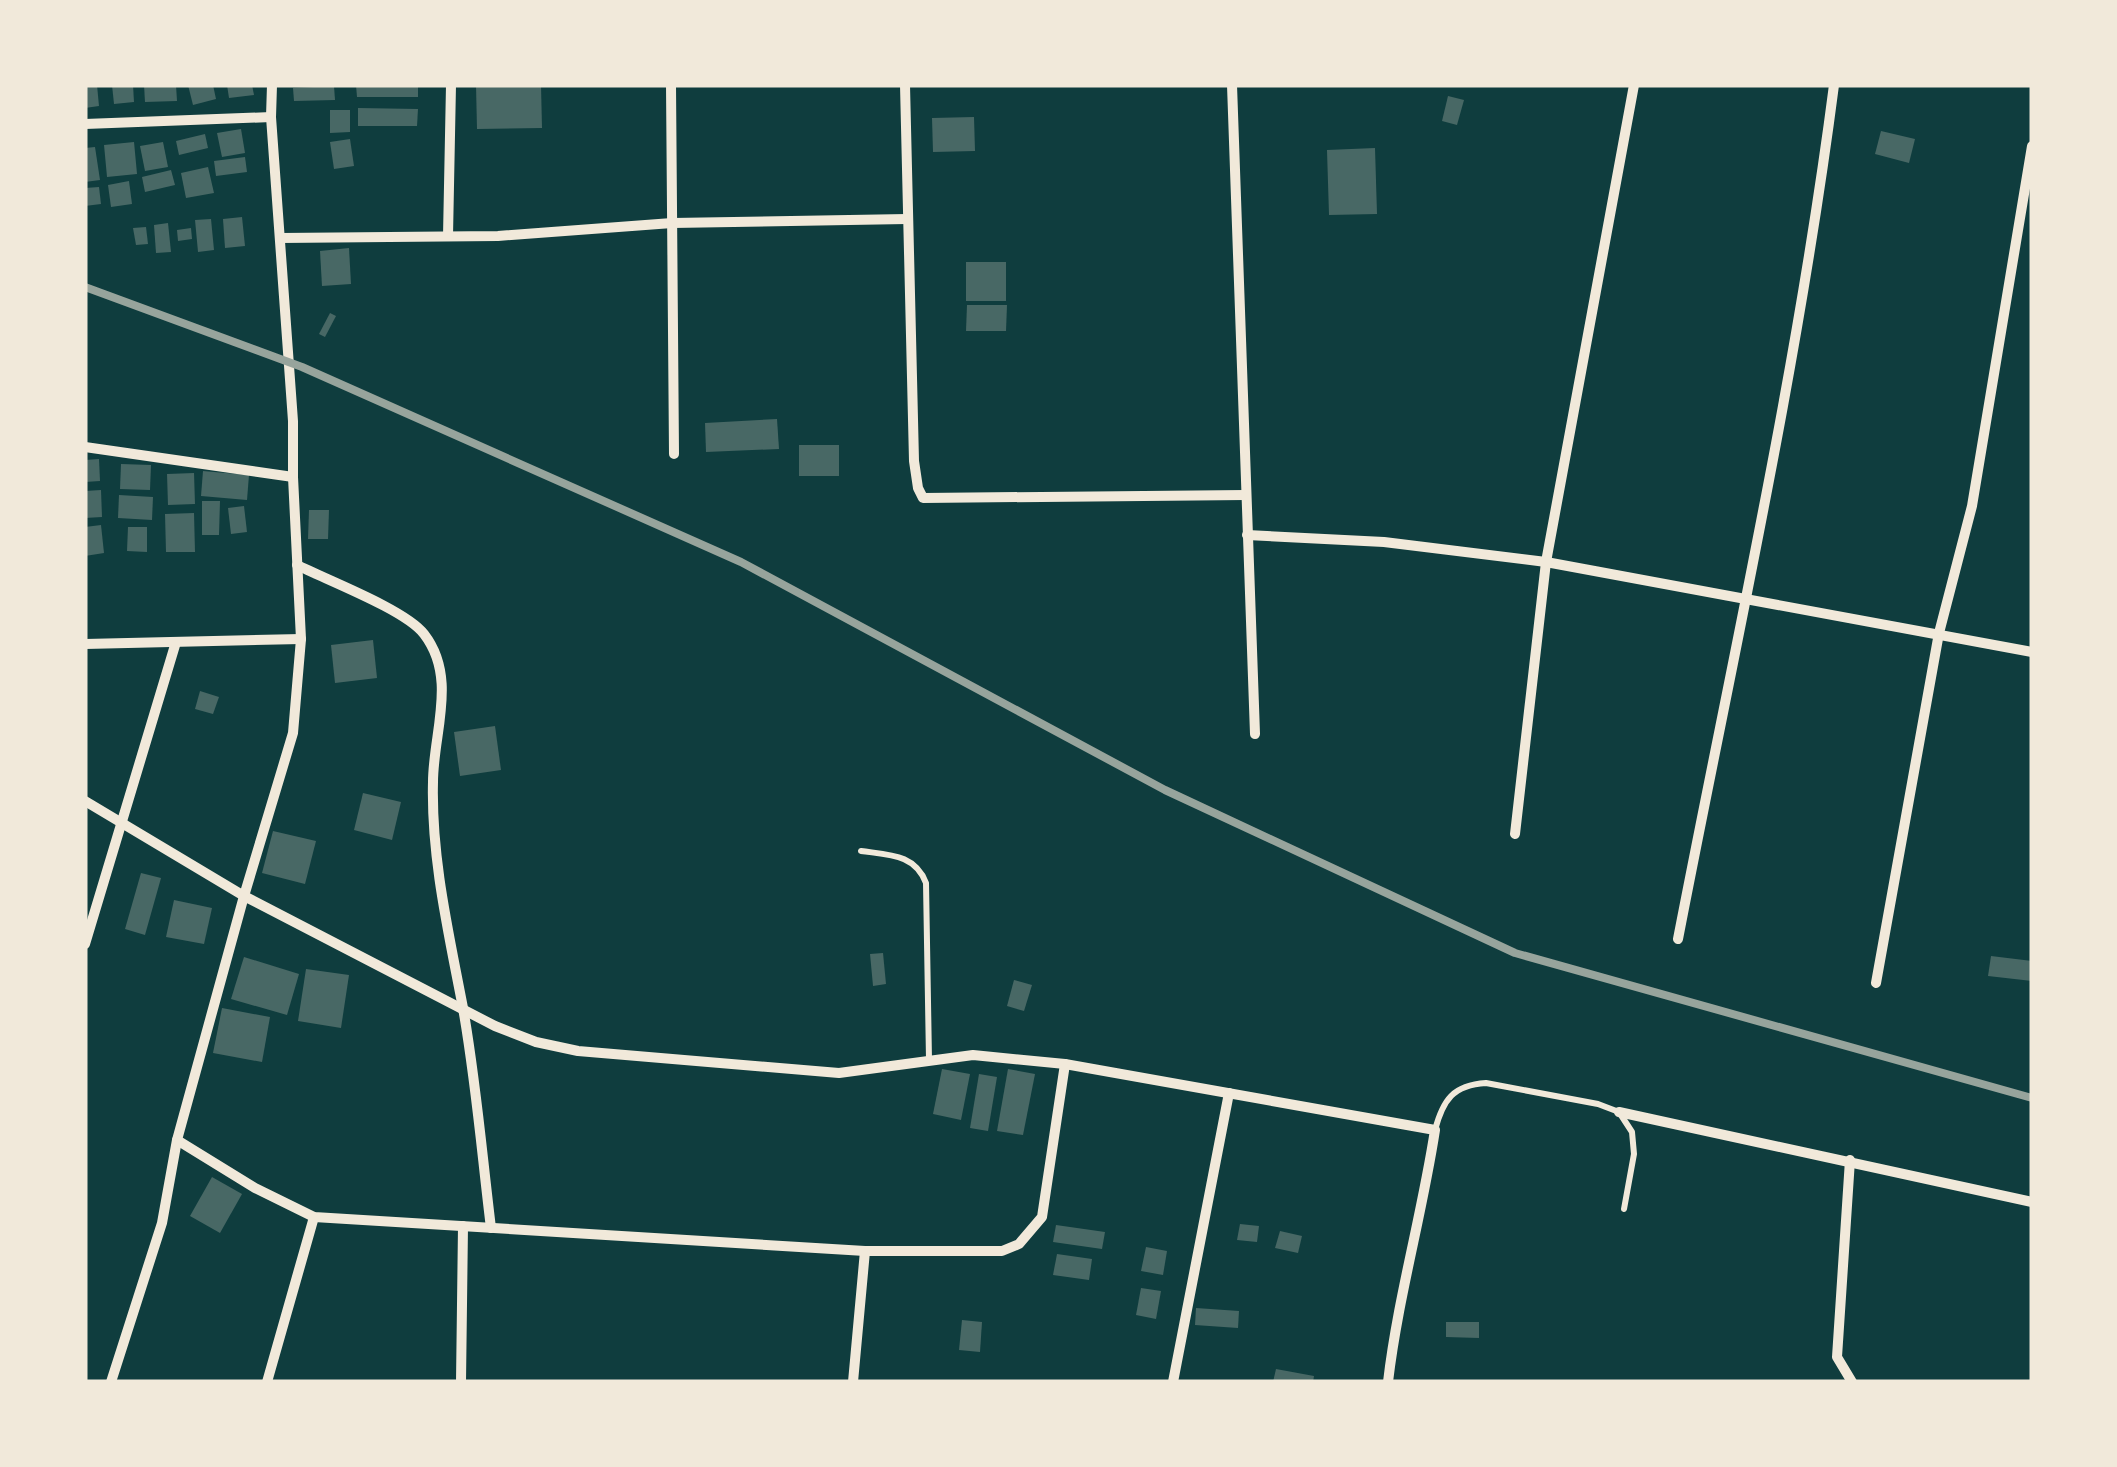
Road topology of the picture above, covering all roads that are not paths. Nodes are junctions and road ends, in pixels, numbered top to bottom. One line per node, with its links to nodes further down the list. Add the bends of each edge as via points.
1 (272, 85): 8 (street)
2 (451, 85): 13 (street)
3 (671, 85): 12 (street)
4 (905, 85): 11 (street)
5 (1232, 85): 18 (street)
6 (1634, 85): 20 (street)
7 (1834, 85): 22 (street, via 1781,422)
8 (271, 116): 9 (street); 14 (street)
9 (85, 124)
10 (2032, 146): 23 (street, via 1972,506)
11 (907, 219): 12 (street); 18 (street, via 914,461 924,498)
12 (672, 224): 13 (street); 16 (street)
13 (448, 236): 14 (street)
14 (280, 238): 17 (street)
15 (85, 448): 17 (street)
16 (674, 454)
17 (293, 477): 21 (street)
18 (1246, 495): 19 (street)
19 (1247, 535): 20 (street, via 1384,542); 28 (street)
20 (1546, 562): 22 (street); 31 (street)
21 (297, 565): 24 (street); 37 (street, via 400,616 423,633 439,664 443,701 432,783 446,933)
22 (1744, 597): 23 (street); 34 (street)
23 (1939, 633): 27 (street); 36 (street)
24 (301, 639): 25 (street); 33 (street, via 293,734)
25 (176, 642): 26 (street); 30 (street)
26 (85, 644)
27 (2032, 652)
28 (1255, 734)
29 (85, 801): 30 (street)
30 (122, 822): 33 (street); 35 (street)
31 (1515, 834)
32 (861, 851): 38 (lane, via 907,858 926,883)
33 (244, 896): 37 (street); 43 (street)
34 (1678, 939)
35 (85, 944)
36 (1876, 983)
37 (463, 1010): 38 (street, via 536,1042 578,1051 839,1073); 49 (street)
38 (929, 1060): 39 (street, via 973,1055)
39 (1064, 1064): 40 (street); 50 (street, via 1042,1217 1027,1237 1002,1252)
40 (1229, 1093): 42 (street); 55 (street)
41 (1619, 1112): 42 (lane, via 1469,1084 1456,1088 1442,1106); 44 (street); 46 (lane, via 1632,1132 1634,1154)
42 (1435, 1130): 56 (street)
43 (176, 1140): 47 (street); 51 (street, via 162,1222)
44 (1850, 1160): 45 (street); 57 (street, via 1837,1358)
45 (2032, 1202)
46 (1624, 1209)
47 (314, 1217): 48 (street); 52 (street)
48 (463, 1226): 49 (street); 53 (street)
49 (492, 1228): 50 (street)
50 (865, 1251): 54 (street)
51 (111, 1382)
52 (268, 1382)
53 (461, 1382)
54 (854, 1382)
55 (1173, 1382)
56 (1388, 1382)
57 (1852, 1382)

